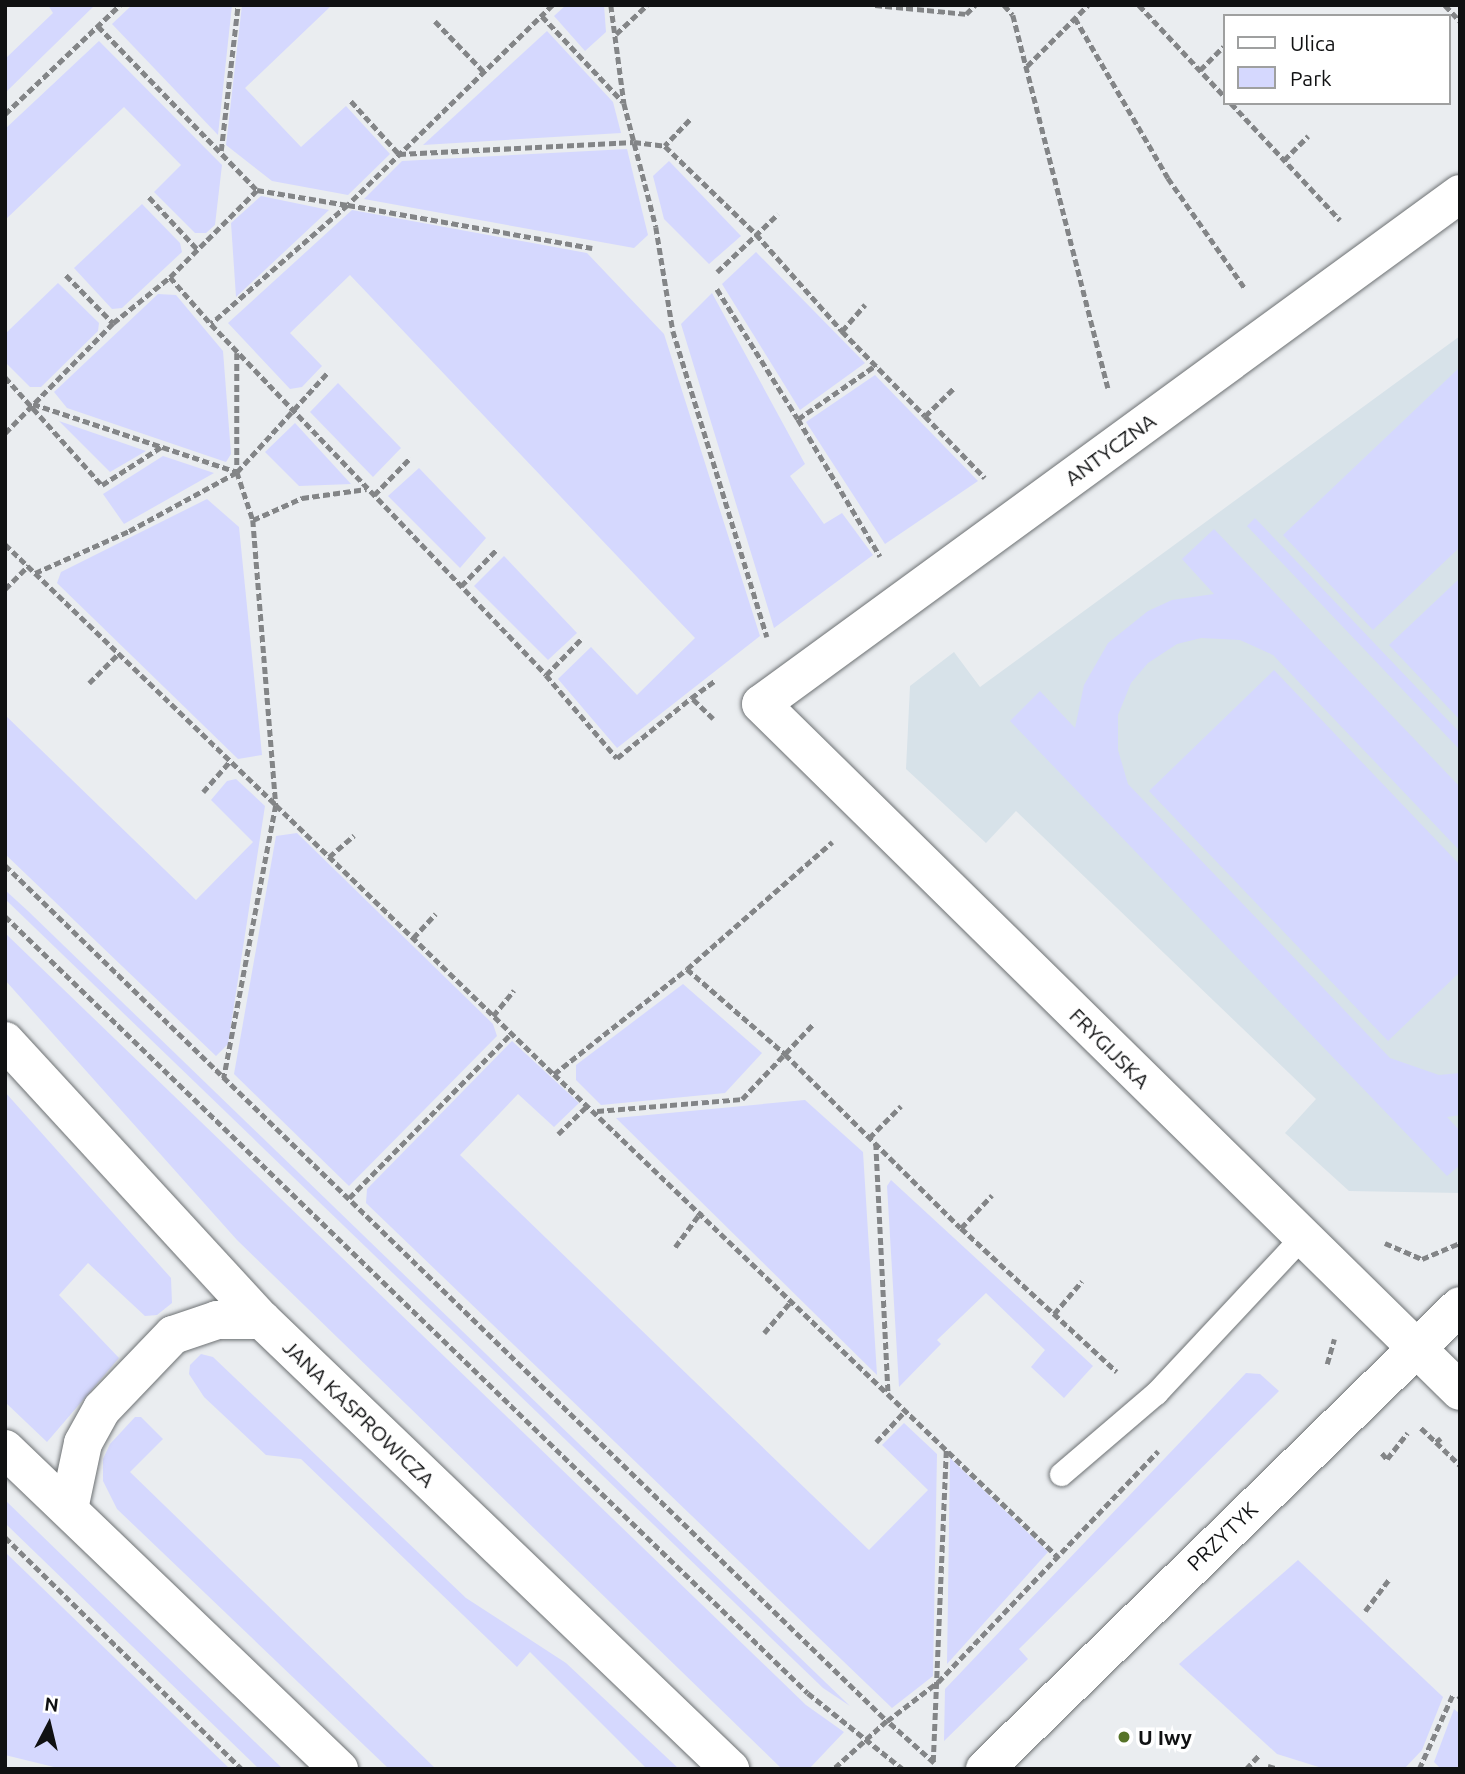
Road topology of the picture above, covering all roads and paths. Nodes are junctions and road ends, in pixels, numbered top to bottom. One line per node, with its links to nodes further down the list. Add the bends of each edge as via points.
1 (120, 5): 15 (path)
2 (238, 5): 30 (path)
3 (553, 5): 11 (path)
4 (611, 5): 16 (path)
5 (648, 5): 16 (path)
6 (875, 5): 7 (path, via 966,14)
7 (975, 5)
8 (1088, 5): 12 (path)
9 (1139, 5): 19 (path)
10 (1445, 5): 14 (path)
11 (542, 16): 20 (path); 23 (path)
12 (1075, 18): 18 (path); 46 (path, via 1168,177)
13 (435, 21): 20 (path)
14 (1460, 21)
15 (98, 26): 25 (path); 30 (path)
16 (615, 34): 23 (path)
17 (1223, 47): 19 (path)
18 (1026, 66)
19 (1200, 70): 21 (path)
20 (484, 72): 31 (path)
21 (1224, 96)
22 (351, 101): 31 (path)
23 (624, 103): 28 (path)
24 (1233, 105): 32 (path)
25 (5, 114)
26 (690, 120): 29 (path)
27 (1308, 136): 32 (path)
28 (634, 142): 29 (path); 31 (path); 76 (path, via 656,227 673,331)
29 (665, 146): 39 (path)
30 (221, 152): 33 (path)
31 (399, 154): 36 (path)
32 (1284, 160): 38 (path, via 1342,222)
33 (257, 190): 36 (path); 41 (path)
34 (1460, 194): 81 (street, ANTYCZNA)
35 (149, 197): 41 (path)
36 (348, 205): 40 (path); 49 (path)
37 (778, 214): 39 (path)
38 (1353, 215)
39 (755, 234): 42 (path); 50 (path)
40 (592, 248)
41 (198, 250): 44 (path)
42 (717, 272)
43 (66, 275): 48 (path)
44 (170, 277): 48 (path); 49 (path)
45 (716, 289): 59 (path)
46 (1247, 292)
47 (865, 305): 50 (path)
48 (113, 323): 56 (path)
49 (211, 324): 51 (path)
50 (842, 331): 52 (path)
51 (237, 353): 57 (path); 63 (path)
52 (876, 365): 58 (path); 59 (path)
53 (328, 372): 57 (path)
54 (5, 377): 56 (path)
55 (954, 388): 58 (path)
56 (33, 404): 60 (path); 61 (path); 61 (path, via 102,485)
57 (291, 410): 63 (path); 65 (path)
58 (925, 416): 64 (path)
59 (798, 419): 70 (path)
60 (5, 433)
61 (161, 447): 63 (path)
62 (410, 458): 66 (path)
63 (237, 472): 67 (path); 72 (path, via 130,531)
64 (988, 481)
65 (367, 489): 66 (path); 67 (path, via 302,498)
66 (374, 495): 73 (path)
67 (253, 520): 84 (path)
68 (5, 544): 71 (path)
69 (497, 549): 73 (path)
70 (883, 561)
71 (28, 566): 72 (path); 74 (path)
72 (35, 573): 77 (path)
73 (461, 586): 78 (path)
74 (5, 589)
75 (582, 638): 78 (path)
76 (768, 641)
77 (118, 654): 79 (path); 82 (path)
78 (546, 675): 80 (path, via 617,758)
79 (89, 683)
80 (691, 698)
81 (761, 704): 110 (street, FRYGIJSKA)
82 (230, 761): 83 (path); 84 (path)
83 (203, 792)
84 (276, 805): 99 (path)
85 (354, 835): 86 (path)
86 (329, 857)
87 (5, 865): 99 (path)
88 (435, 914): 90 (path)
89 (5, 916): 140 (path, via 798,1683)
90 (413, 938)
91 (687, 969): 97 (path)
92 (514, 990): 93 (path)
93 (493, 1016)
94 (814, 1023): 97 (path)
95 (511, 1034): 107 (path)
96 (5, 1041): 118 (street, JANA KASPROWICZA)
97 (785, 1054): 102 (path, via 742,1098); 104 (path)
98 (554, 1074): 100 (path)
99 (224, 1078): 107 (path)
100 (588, 1105): 102 (path); 103 (path)
101 (901, 1106): 104 (path)
102 (596, 1111): 108 (path)
103 (558, 1135)
104 (869, 1138): 105 (path)
105 (876, 1143): 109 (path); 123 (path)
106 (992, 1195): 109 (path)
107 (349, 1198): 139 (path)
108 (701, 1212): 113 (path); 115 (path)
109 (961, 1228): 117 (path)
110 (1302, 1237): 120 (street, FRYGIJSKA); 131 (lane, via 1156,1393)
111 (1460, 1241): 112 (path)
112 (1460, 1246)
113 (675, 1247)
114 (1082, 1281): 117 (path)
115 (792, 1300): 119 (path); 123 (path)
116 (1460, 1306): 120 (street, PRZYTYK)
117 (1054, 1314): 121 (path, via 1114,1371)
118 (262, 1320): 132 (street, via 217,1320 173,1335 102,1409 83,1443); 147 (street, JANA KASPROWICZA)
119 (764, 1333)
120 (1415, 1348): 122 (street, FRYGIJSKA); 151 (street, PRZYTYK)
121 (1125, 1374)
122 (1460, 1391)
123 (888, 1392): 124 (path)
124 (905, 1411): 125 (path); 127 (path)
125 (876, 1442)
126 (1436, 1442): 130 (path)
127 (946, 1448): 134 (path); 137 (path)
128 (1161, 1448): 134 (path)
129 (5, 1449): 132 (street)
130 (1460, 1465)
131 (1061, 1474)
132 (69, 1509): 146 (street)
133 (5, 1537): 145 (path)
134 (1058, 1557): 137 (path)
135 (1390, 1578): 136 (path)
136 (1365, 1611)
137 (938, 1682): 139 (path); 142 (path)
138 (1453, 1694): 144 (path)
139 (887, 1721): 140 (path); 142 (path)
140 (866, 1739): 148 (path); 149 (path)
141 (1258, 1756): 152 (path)
142 (933, 1763): 150 (path)
143 (1268, 1766): 153 (path)
144 (1421, 1767): 154 (path)
145 (242, 1769)
146 (339, 1769)
147 (730, 1769)
148 (834, 1769)
149 (904, 1769)
150 (940, 1769)
151 (985, 1769)
152 (1246, 1769)
153 (1279, 1769)
154 (1428, 1769)

